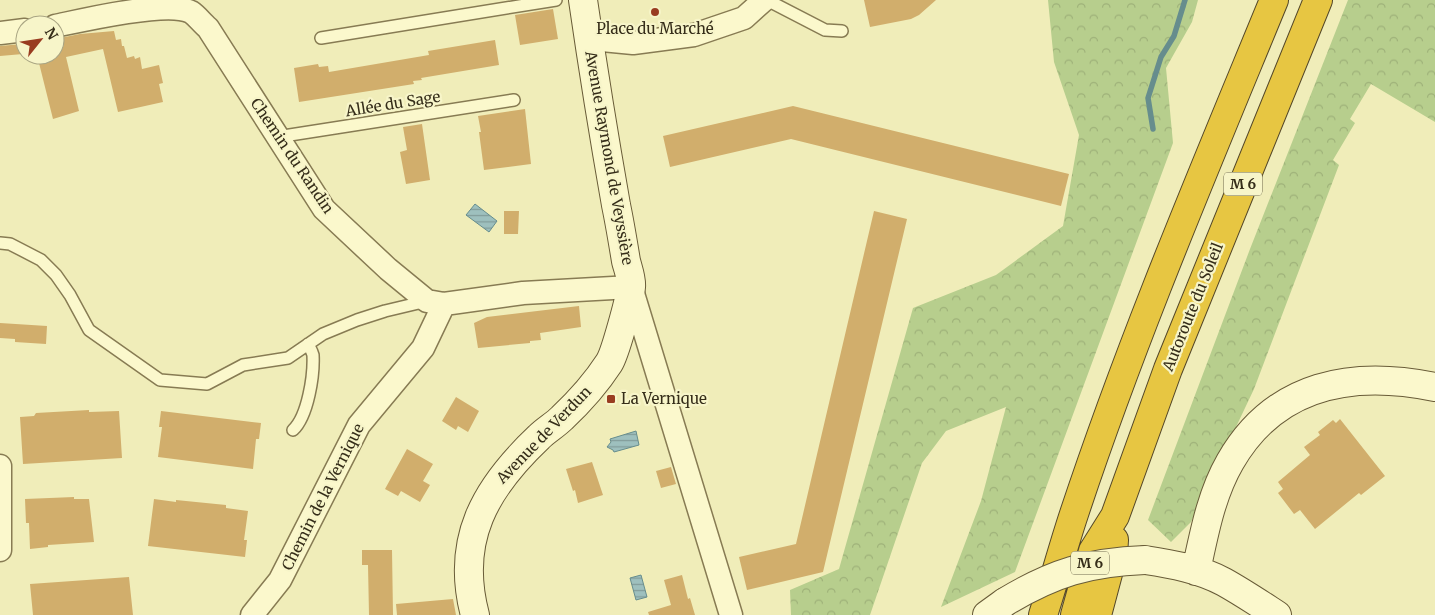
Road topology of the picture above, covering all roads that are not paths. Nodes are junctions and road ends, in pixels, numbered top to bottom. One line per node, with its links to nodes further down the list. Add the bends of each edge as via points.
1 (556, 0): 11 (lane)
2 (583, 0): 12 (main road, Avenue Raymond de Veyssière)
3 (766, 0): 9 (lane, via 825,30); 12 (street, via 744,18 694,35 633,43)
4 (1274, 0): 29 (highway, M 6, via 1130,359 1074,514)
5 (1318, 0): 22 (highway, Autoroute du Soleil / M 6, via 1168,368)
6 (188, 6): 7 (street, Chemin du Randin, via 152,6); 14 (street, Chemin du Randin, via 208,28)
7 (65, 24)
8 (15, 31): 10 (street)
9 (842, 31)
10 (0, 33)
11 (320, 38)
12 (589, 42): 16 (main road, Avenue Raymond de Veyssière)
13 (514, 100): 14 (lane, Allée du Sage)
14 (277, 137): 17 (street, Chemin du Randin, via 324,209 388,269)
15 (0, 243): 18 (lane, via 10,244 41,260 70,295 88,330 160,380 207,384 243,365 288,358)
16 (631, 286): 17 (street); 27 (main road, Avenue de Verdun, via 617,343 608,364 562,418 518,458 490,494 474,532 469,555 470,598); 28 (street)
17 (435, 302): 18 (lane, via 357,320); 26 (street, Chemin de la Vernique, via 423,348 359,425 280,580)
18 (308, 344): 20 (lane, via 313,353 309,396 298,426)
19 (1435, 387): 24 (main road, via 1392,380 1342,382 1307,392 1282,406 1252,431 1229,463 1213,503)
20 (293, 430)
21 (0, 466): 23 (street)
22 (1115, 516): 30 (highway, Autoroute du Soleil / M 6, via 1093,551); 31 (highway, via 1113,555)
23 (0, 550)
24 (1196, 570): 25 (main road, bridge, via 1145,560 1105,563 1069,571 1038,584); 32 (main road, via 1223,581)
25 (996, 609)
26 (252, 615)
27 (475, 615)
28 (731, 615)
29 (1043, 615)
30 (1076, 615)
31 (1096, 615)
32 (1277, 615)

